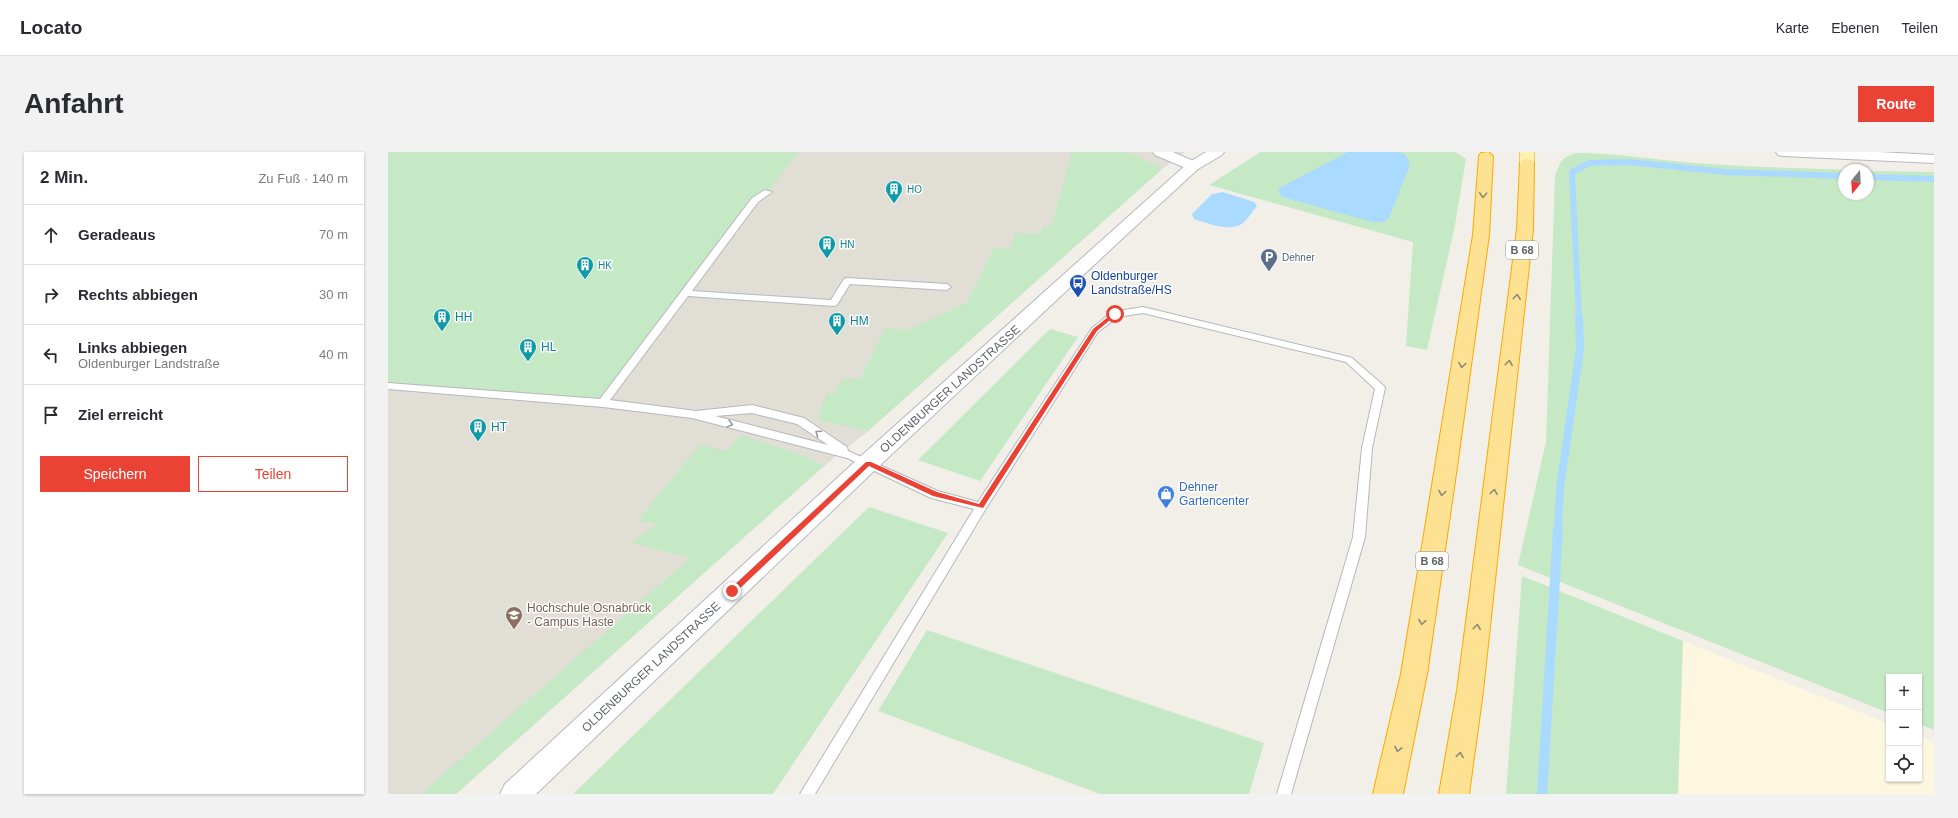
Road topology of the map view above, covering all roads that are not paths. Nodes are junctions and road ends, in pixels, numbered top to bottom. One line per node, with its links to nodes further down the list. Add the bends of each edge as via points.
1 (1160, 152): 7 (street)
2 (1217, 152): 7 (street, OLDENBURGER LANDSTRASSE)
3 (1783, 152): 6 (street)
4 (1486, 154): 19 (highway, B 68, one-way to 19, via 1481,235 1451,435 1414,674)
5 (1527, 157): 20 (highway, B 68, one-way to 5, via 1470,691 1524,237)
6 (1934, 159)
7 (1193, 166): 14 (street, OLDENBURGER LANDSTRASSE)
8 (768, 192): 10 (lane, via 755,200)
9 (947, 287): 10 (lane, via 847,281 834,303)
10 (685, 293): 12 (lane)
11 (388, 386): 12 (lane)
12 (603, 403): 13 (lane)
13 (692, 414): 14 (lane, one-way to 14); 14 (lane, one-way to 13, via 800,421 752,409)
14 (859, 459): 15 (lane, via 935,495); 16 (street, OLDENBURGER LANDSTRASSE)
15 (981, 507): 17 (lane); 18 (lane, via 1095,330 1115,314 1143,310 1349,360 1380,388 1367,448 1359,537)
16 (515, 794)
17 (807, 794)
18 (1284, 794)
19 (1388, 794)
20 (1454, 794)

